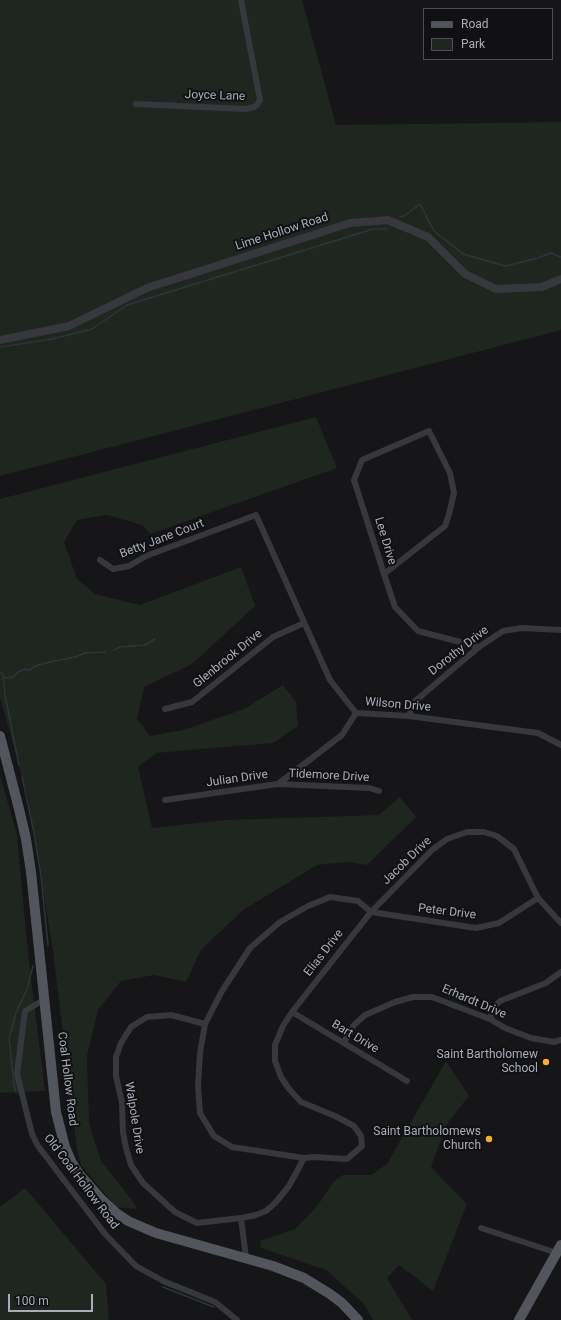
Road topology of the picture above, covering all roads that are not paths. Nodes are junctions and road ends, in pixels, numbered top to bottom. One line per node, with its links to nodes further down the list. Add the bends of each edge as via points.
1 (241, 0): 2 (street, Joyce Lane, via 260,100 257,105 246,109)
2 (136, 104)
3 (561, 279): 4 (street, Lime Hollow Road, via 542,287 496,289 464,274 428,237 388,220 350,223 147,288 69,326)
4 (0, 340)
5 (256, 515): 6 (street, Betty Jane Court, via 146,556 129,566 113,569); 8 (street, Wilson Drive)
6 (100, 560)
7 (384, 574): 7 (street, Lee Drive, via 354,480 362,460 429,430 450,473 454,493 449,514 445,526); 10 (street, Lee Drive, via 395,607 418,631)
8 (304, 622): 11 (street, Glenbrook Drive, via 273,637 192,702); 12 (street, Wilson Drive, via 330,680)
9 (561, 630): 10 (street, Dorothy Drive, via 522,628 503,631)
10 (479, 647): 13 (street, Dorothy Drive, via 414,702)
11 (165, 709)
12 (356, 713): 13 (street, Wilson Drive); 16 (street, Julian Drive, via 342,736)
13 (409, 716): 15 (street, Wilson Drive, via 538,733)
14 (0, 736): 23 (main road, Coal Hollow Road, via 26,839)
15 (561, 744)
16 (278, 784): 17 (street, Tidemore Drive, via 369,788); 18 (street, Julian Drive)
17 (379, 791)
18 (164, 800)
19 (538, 898): 20 (street, Peter Drive, via 499,923 476,928); 20 (street, Jacob Drive, via 514,849 497,836 484,832 467,832 447,839 432,850); 21 (street, Jacob Drive)
20 (371, 912): 24 (street, Elias Drive); 26 (street, Elias Drive, via 358,901 330,896 280,922 250,948 222,991)
21 (561, 923)
22 (561, 972): 25 (street, via 546,983 500,1001 493,1008)
23 (45, 999): 34 (main road, Coal Hollow Road, via 60,1129 65,1147 79,1174 115,1212 141,1228); 35 (street, Old Coal Hollow Road, via 25,1011 17,1074 32,1134 38,1146 104,1234 136,1266 163,1282 215,1302)
24 (292, 1012): 28 (street, Bart Drive); 30 (street, Elias Drive, via 275,1045 275,1061 281,1077 288,1089 301,1102 354,1126 361,1136 362,1146 347,1159)
25 (490, 1019): 27 (street, Erhardt Drive, via 531,1038 554,1042); 28 (street, Erhardt Drive, via 432,997 413,997 365,1016 354,1025)
26 (205, 1024): 30 (street, Elias Drive, via 198,1086 200,1113 214,1136 232,1148); 31 (street, Walpole Drive, via 171,1015 147,1017 131,1027 116,1057 125,1143 131,1165 143,1183 175,1212 197,1223)
27 (561, 1040)
28 (344, 1042): 29 (street, Bart Drive)
29 (407, 1081)
30 (304, 1158): 31 (street, Walpole Drive, via 289,1186 276,1202 266,1211)
31 (241, 1218): 34 (street)
32 (481, 1228): 33 (street)
33 (559, 1249): 37 (main road)
34 (246, 1258): 36 (main road, Coal Hollow Road, via 288,1271 316,1284 342,1303)
35 (237, 1320)
36 (358, 1320)
37 (519, 1320)

